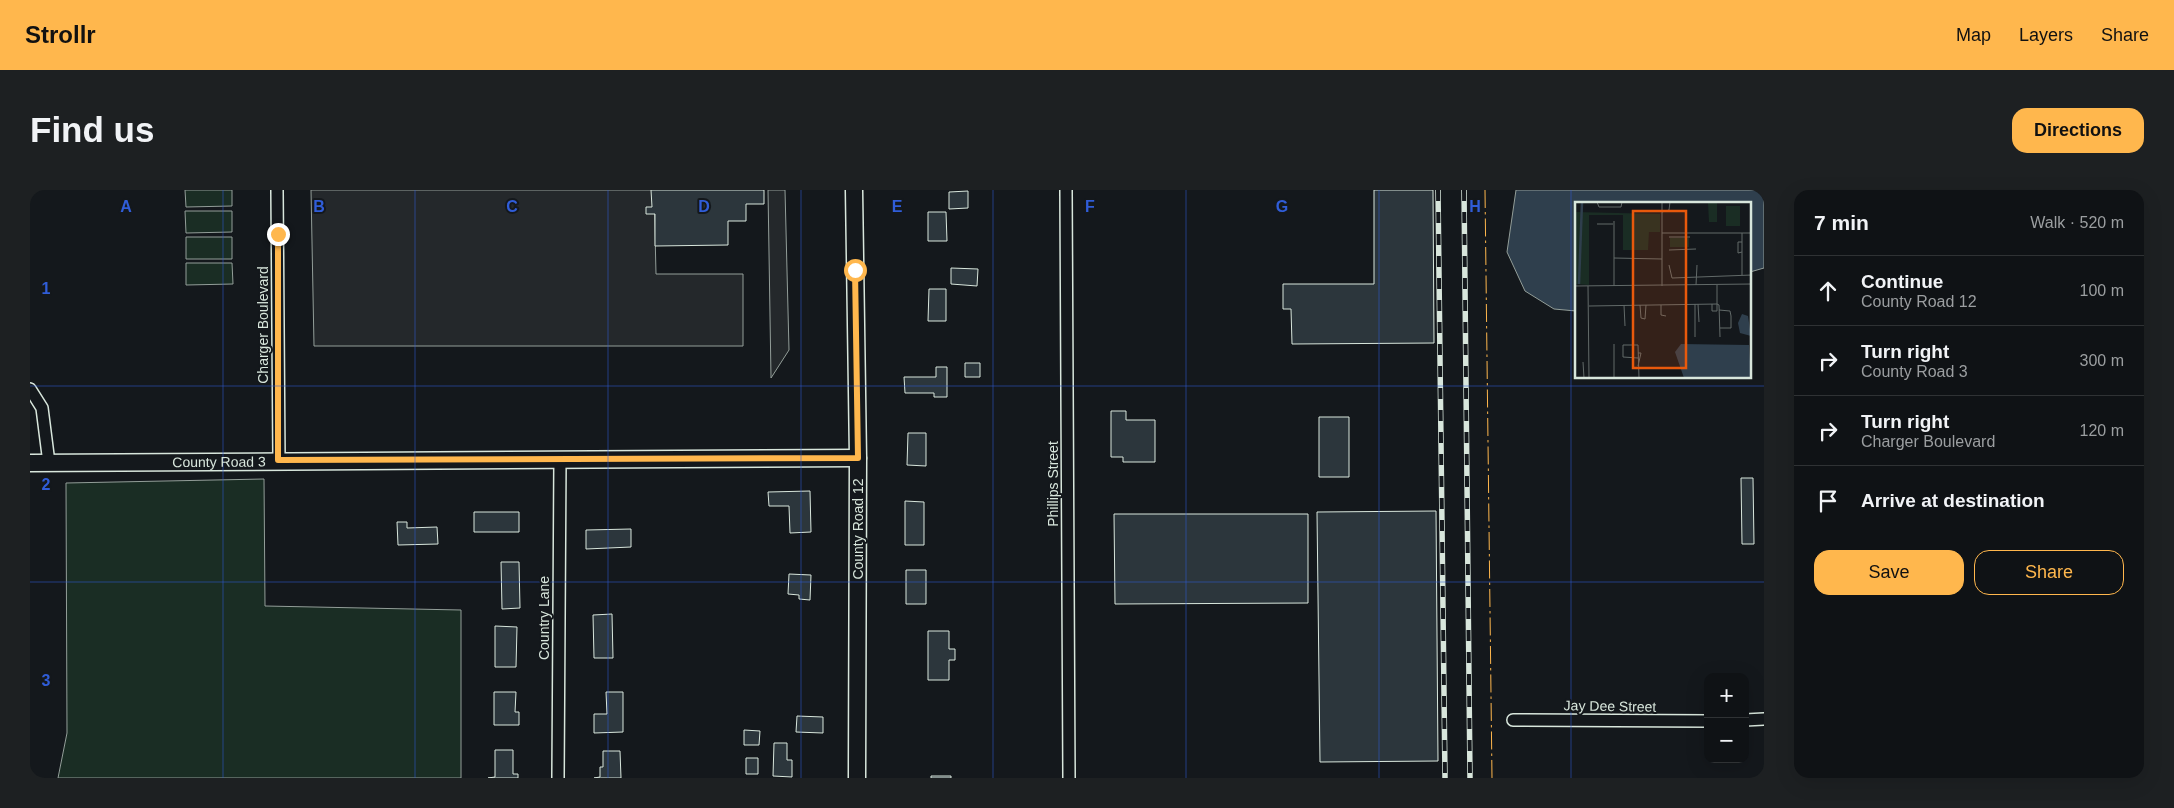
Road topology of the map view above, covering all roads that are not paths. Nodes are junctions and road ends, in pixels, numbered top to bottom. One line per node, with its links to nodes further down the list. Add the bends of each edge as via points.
1 (278, 190): 7 (street, Charger Boulevard)
2 (854, 190): 5 (street, County Road 12)
3 (1066, 190): 16 (street, Phillips Street)
4 (30, 389): 9 (street, via 42,408)
5 (858, 458): 6 (street, County Road 3); 15 (street, County Road 12)
6 (560, 459): 7 (street, County Road 3); 14 (street, Country Lane)
7 (278, 460): 9 (street, County Road 3)
8 (30, 463): 9 (street, County Road 3)
9 (49, 463)
10 (1764, 719): 12 (street)
11 (1513, 720): 13 (street, Jay Dee Street)
12 (1749, 720)
13 (1704, 721)
14 (558, 778)
15 (858, 778)
16 (1069, 778)

